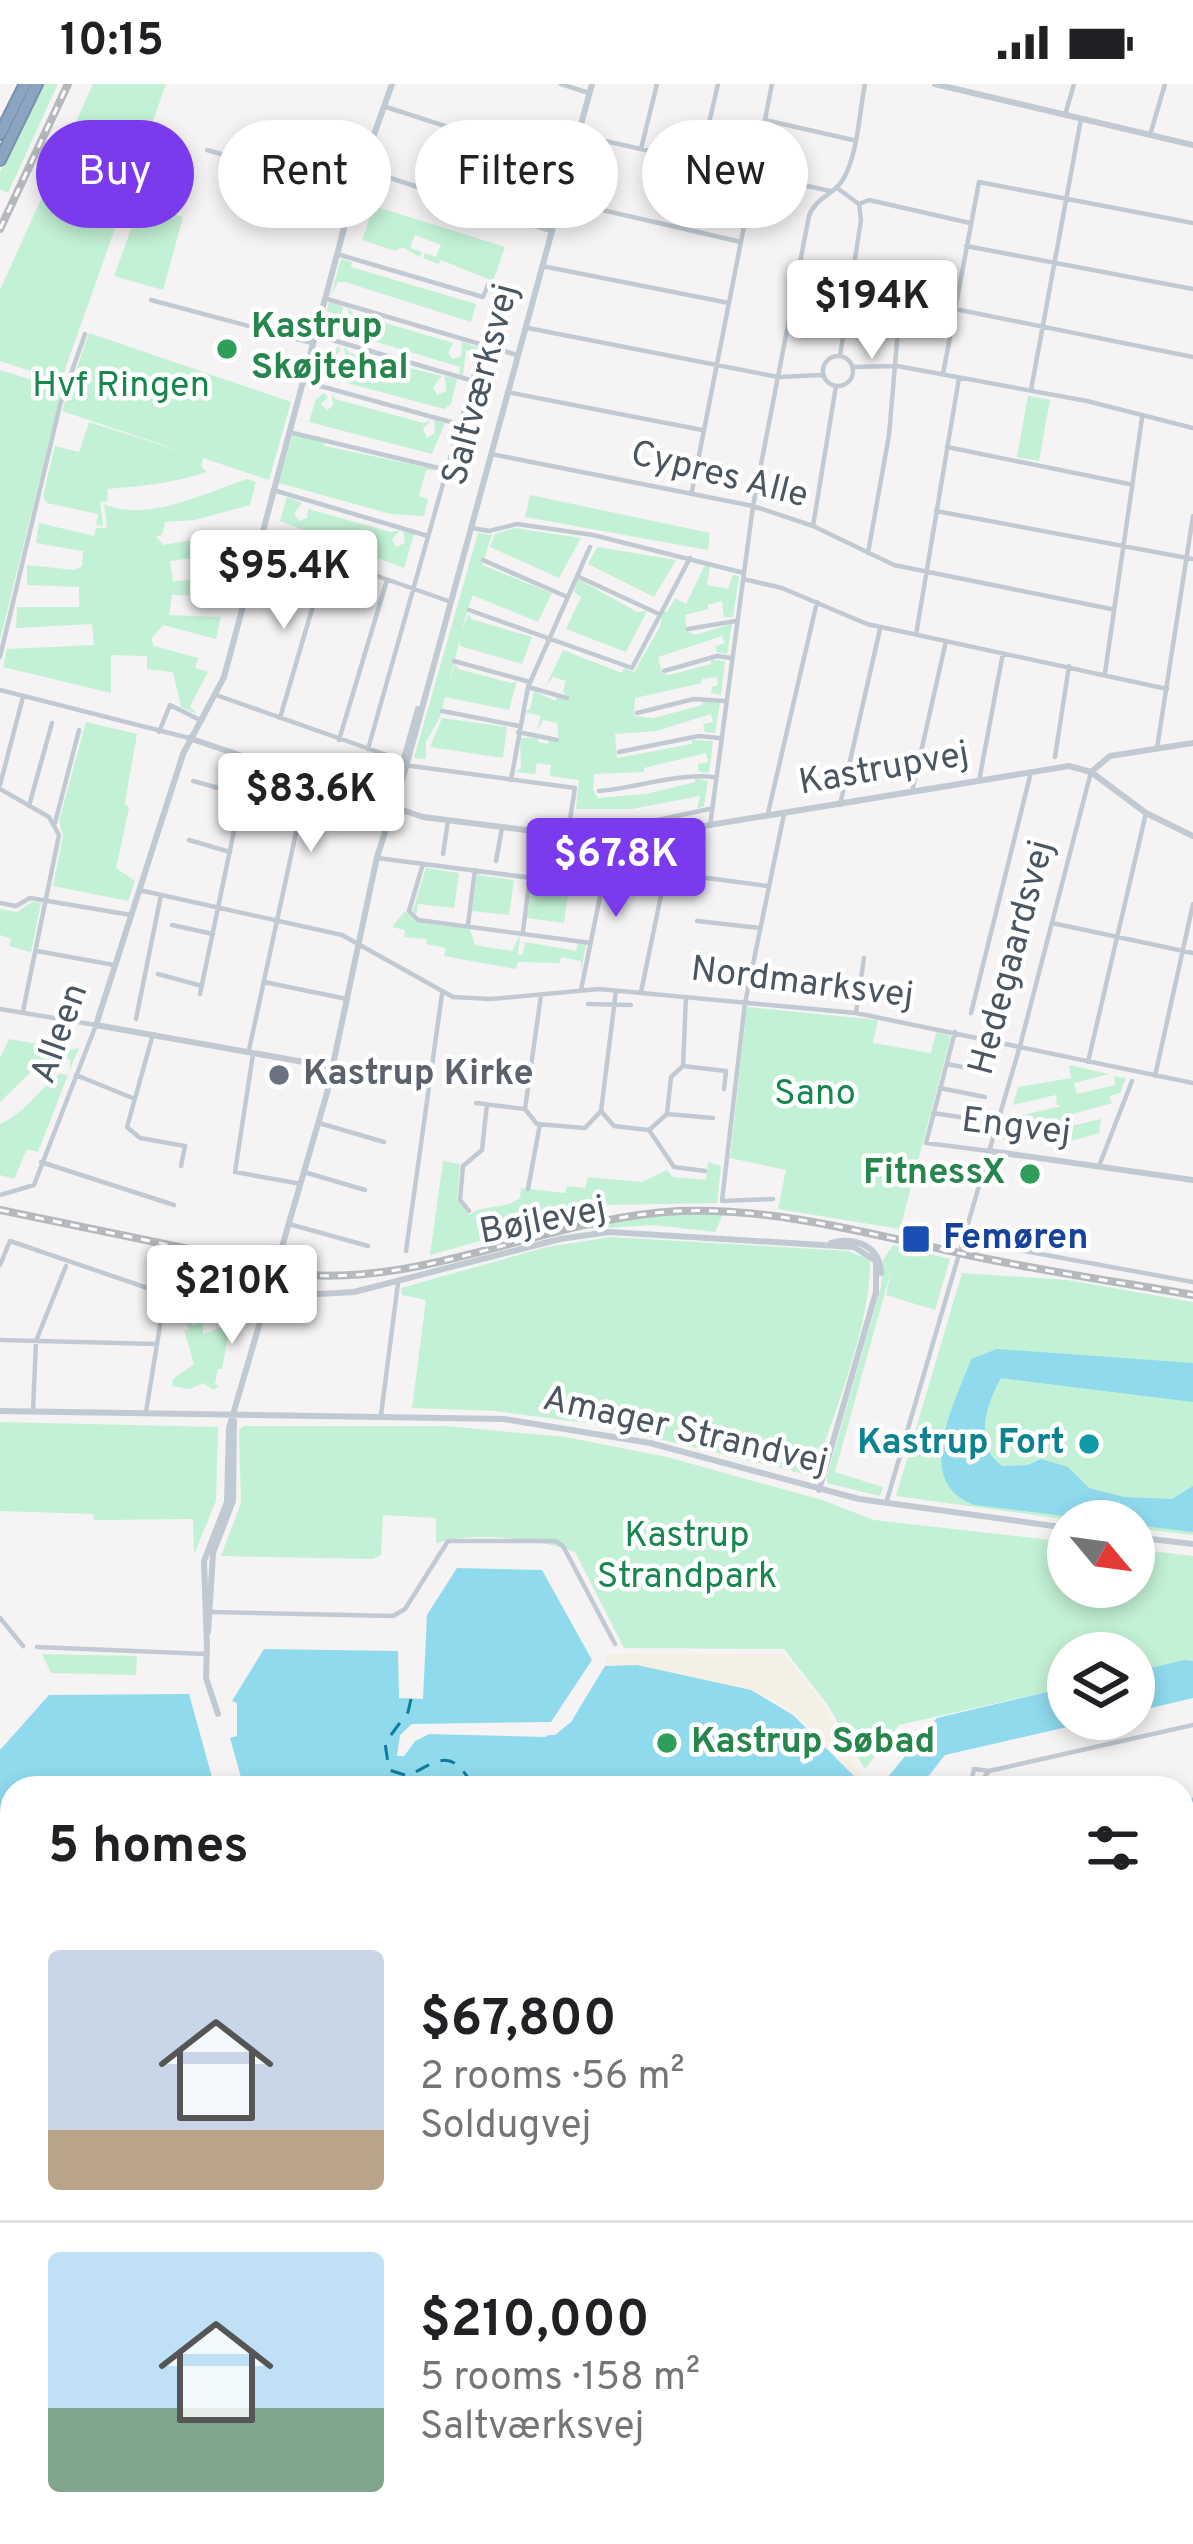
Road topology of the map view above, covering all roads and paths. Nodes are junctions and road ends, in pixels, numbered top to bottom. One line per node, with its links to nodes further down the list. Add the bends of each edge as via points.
1 (25, 84): 25 (highway)
2 (38, 84): 33 (highway)
3 (392, 84): 16 (street, Alleen)
4 (561, 84): 14 (street)
5 (592, 84): 14 (street, Saltværksvej)
6 (657, 84): 30 (street)
7 (718, 84): 22 (street)
8 (772, 84): 23 (street)
9 (865, 84): 27 (street)
10 (935, 84): 15 (street)
11 (994, 84): 15 (street)
12 (1074, 84): 17 (street)
13 (1165, 84): 26 (street)
14 (589, 94): 21 (street, Saltværksvej)
15 (991, 97): 17 (street)
16 (383, 106): 19 (street, Alleen); 20 (street)
17 (1065, 115): 18 (street)
18 (1081, 119): 26 (street); 38 (street)
19 (378, 120)
20 (426, 120)
21 (582, 120)
22 (710, 120)
23 (765, 120)
24 (808, 130): 27 (street)
25 (0, 134)
26 (1150, 135): 29 (street)
27 (854, 140): 37 (street)
28 (618, 144): 30 (street)
29 (1193, 145)
30 (641, 149)
31 (207, 150): 32 (street)
32 (218, 153)
33 (0, 160)
34 (391, 179): 47 (street)
35 (808, 187): 36 (street)
36 (814, 188): 37 (street); 39 (street)
37 (835, 190): 39 (street); 40 (street)
38 (1064, 198): 42 (street); 43 (street, via 981,181); 52 (street)
39 (814, 204): 73 (street)
40 (859, 204): 43 (street); 51 (street)
41 (618, 214): 48 (street)
42 (1193, 223)
43 (970, 224): 49 (street)
44 (345, 228): 50 (street, Alleen)
45 (552, 228): 47 (street, Saltværksvej)
46 (743, 228): 48 (street)
47 (551, 231): 53 (street, Saltværksvej)
48 (740, 242): 58 (street)
49 (966, 246): 52 (street); 59 (street)
50 (338, 254): 54 (street, via 483,297 488,286); 56 (street, Alleen)
51 (855, 262): 66 (street); 69 (street, via 901,276)
52 (1053, 262): 55 (street); 60 (street)
53 (542, 266): 58 (street); 61 (street, Saltværksvej)
54 (497, 288)
55 (1193, 289)
56 (325, 299): 63 (street, Alleen); 64 (street)
57 (151, 300): 63 (street)
58 (729, 303): 68 (street)
59 (955, 309): 60 (street); 71 (street)
60 (1042, 327): 67 (street); 78 (street)
61 (524, 328): 65 (street, Saltværksvej); 68 (street)
62 (86, 334): 123 (street, via 55,425)
63 (314, 339): 75 (street); 76 (street, Alleen)
64 (482, 346): 65 (street); 75 (street)
65 (517, 355): 79 (street, Saltværksvej)
66 (840, 356): 70 (street); 72 (street, via 827,361)
67 (1193, 357)
68 (716, 365): 73 (street); 83 (street)
69 (897, 366): 70 (street); 71 (street); 100 (street)
70 (853, 368): 77 (street, via 849,381)
71 (943, 374): 74 (street)
72 (823, 375): 73 (street); 77 (street)
73 (778, 377): 91 (street)
74 (959, 378): 78 (street); 85 (street)
75 (472, 381): 81 (street)
76 (302, 382): 81 (street); 84 (street, Alleen)
77 (836, 386): 94 (street)
78 (1031, 390): 80 (street)
79 (507, 392): 83 (street); 86 (street, Saltværksvej)
80 (1142, 418): 82 (street); 88 (street)
81 (460, 424): 87 (street)
82 (1193, 428)
83 (704, 431): 90 (street)
84 (289, 432): 87 (street); 89 (street, Alleen)
85 (946, 447): 88 (street); 92 (street)
86 (491, 454): 90 (street, Cypres Alle); 95 (street, Saltværksvej)
87 (447, 470): 97 (street)
88 (1131, 484): 99 (street)
89 (273, 490): 96 (street, Alleen); 97 (street)
90 (692, 493): 91 (street, Cypres Alle)
91 (753, 506): 94 (street, Cypres Alle); 107 (street)
92 (936, 511): 99 (street); 105 (street)
93 (1193, 517): 103 (street)
94 (813, 526): 100 (street, Cypres Alle)
95 (472, 528): 102 (street, via 518,524); 111 (street, Saltværksvej)
96 (261, 535): 101 (street); 132 (street, Alleen)
97 (430, 536): 109 (street)
98 (590, 547): 106 (street)
99 (1121, 548): 103 (street); 113 (street)
100 (868, 553): 105 (street, Cypres Alle)
101 (327, 558): 108 (street); 138 (street)
102 (691, 558): 107 (street); 115 (street)
103 (1190, 558): 130 (street)
104 (483, 560): 110 (street)
105 (927, 572): 113 (street, Cypres Alle); 119 (street)
106 (575, 574): 110 (street); 115 (street)
107 (743, 576): 112 (street); 116 (street)
108 (387, 580): 109 (street); 146 (street)
109 (413, 589): 111 (street); 150 (street)
110 (565, 596): 120 (street)
111 (451, 602): 154 (street, Saltværksvej)
112 (817, 602): 117 (street); 173 (street)
113 (1112, 609): 128 (street)
114 (469, 610): 120 (street)
115 (659, 614): 120 (street, via 632,668)
116 (736, 621): 118 (street); 124 (street)
117 (880, 628): 119 (street); 166 (street)
118 (688, 629)
119 (916, 635): 121 (street)
120 (547, 637): 129 (street)
121 (946, 641): 122 (street); 164 (street)
122 (1003, 653): 126 (street); 159 (street)
123 (0, 657)
124 (731, 658): 127 (street); 135 (street)
125 (454, 661): 129 (street)
126 (1069, 666): 128 (street); 152 (street)
127 (664, 670)
128 (1106, 673): 130 (street)
129 (529, 684): 134 (street); 141 (street)
130 (1167, 689): 149 (street)
131 (0, 690): 133 (street, Kastrupvej)
132 (216, 695): 138 (street); 139 (street, Alleen)
133 (23, 697): 143 (street, Kastrupvej); 162 (street)
134 (567, 698)
135 (725, 700): 137 (street); 145 (street)
136 (442, 711): 141 (street)
137 (637, 713)
138 (280, 718): 146 (street)
139 (202, 721): 143 (street, via 170,705); 144 (street, Alleen)
140 (52, 723): 167 (street)
141 (519, 729): 147 (street); 158 (street)
142 (79, 730): 176 (street)
143 (159, 732): 144 (street, Kastrupvej)
144 (189, 738): 153 (street, Kastrupvej); 194 (street, Alleen)
145 (719, 738): 151 (street); 157 (street)
146 (339, 740): 150 (street)
147 (557, 740)
148 (1193, 743): 149 (street, Kastrupvej)
149 (1157, 748): 156 (street, Kastrupvej, via 1110,756)
150 (368, 749): 154 (street)
151 (619, 752)
152 (1055, 757)
153 (249, 759): 161 (street, Kastrupvej); 165 (street)
154 (403, 764): 158 (street); 169 (street, Saltværksvej)
155 (1031, 772): 156 (street, Kastrupvej); 159 (street, Kastrupvej); 234 (street)
156 (1091, 772): 171 (street); 203 (street, Hedegaardsvej)
157 (713, 777): 163 (street); 170 (street)
158 (511, 780): 175 (street, via 575,788)
159 (980, 781): 164 (street, Kastrupvej)
160 (193, 782): 165 (street)
161 (307, 782): 169 (street, Kastrupvej); 201 (street)
162 (0, 787): 167 (street)
163 (598, 791)
164 (913, 791): 166 (street, Kastrupvej)
165 (242, 795): 168 (street); 184 (street)
166 (840, 805): 172 (street, Kastrupvej)
167 (29, 806): 176 (street)
168 (284, 806)
169 (390, 809): 174 (street, Kastrupvej); 186 (street, Saltværksvej)
170 (709, 809): 175 (street, via 634,826); 177 (street)
171 (1146, 813): 180 (street); 209 (street)
172 (784, 814): 173 (street, Kastrupvej); 192 (street)
173 (768, 817): 177 (street, Kastrupvej)
174 (448, 821): 178 (street, Kastrupvej); 185 (street)
175 (570, 822): 181 (street)
176 (56, 823): 196 (street)
177 (710, 827): 179 (street, Kastrupvej)
178 (502, 828): 181 (street, Kastrupvej); 187 (street)
179 (674, 833): 183 (street, Kastrupvej); 222 (street)
180 (1193, 836)
181 (568, 837): 183 (street, Kastrupvej)
182 (189, 840): 184 (street)
183 (612, 842): 193 (street)
184 (230, 852): 199 (street)
185 (442, 854)
186 (377, 858): 188 (street); 210 (street, Saltværksvej)
187 (496, 861)
188 (423, 864): 189 (street); 205 (street, via 412,916)
189 (476, 870): 190 (street); 205 (street)
190 (530, 878): 193 (street); 207 (street)
191 (707, 878): 192 (street)
192 (769, 886): 206 (street)
193 (602, 887): 211 (street)
194 (139, 890): 195 (street, Nordmarksvej); 200 (street, Alleen)
195 (160, 895): 199 (street, Nordmarksvej); 236 (street)
196 (46, 901): 197 (street); 200 (street); 212 (street)
197 (0, 903)
198 (1193, 904): 213 (street)
199 (219, 906): 201 (street, Nordmarksvej); 208 (street)
200 (130, 914): 216 (street, Alleen)
201 (277, 919): 210 (street, Nordmarksvej); 218 (street)
202 (697, 921): 206 (street)
203 (1052, 923): 209 (street); 240 (street, Hedegaardsvej)
204 (172, 926): 208 (street)
205 (468, 926): 207 (street)
206 (760, 928): 229 (street)
207 (523, 932): 211 (street)
208 (213, 934): 219 (street)
209 (1118, 937): 213 (street); 242 (street)
210 (358, 942): 224 (street, Nordmarksvej); 227 (street, Saltværksvej)
211 (591, 943): 220 (street)
212 (35, 950): 216 (street, Alleen); 233 (street)
213 (1183, 951): 214 (street); 248 (street)
214 (1193, 953)
215 (864, 958): 235 (street)
216 (114, 965): 237 (street, Alleen)
217 (158, 974): 219 (street)
218 (263, 982): 227 (street); 241 (street)
219 (202, 986): 223 (street)
220 (581, 990): 221 (street, Nordmarksvej); 225 (street, Nordmarksvej)
221 (616, 990): 222 (street, Nordmarksvej); 228 (street)
222 (641, 992): 226 (street, Nordmarksvej)
223 (200, 994)
224 (442, 994): 225 (street, Nordmarksvej); 285 (street)
225 (541, 995): 257 (street)
226 (686, 997): 229 (street, Nordmarksvej); 244 (street)
227 (347, 999): 245 (street, Saltværksvej)
228 (614, 1003): 230 (street); 231 (street); 258 (street)
229 (746, 1003): 235 (street, Nordmarksvej); 279 (street, via 722,1202)
230 (588, 1004)
231 (631, 1005)
232 (0, 1009): 233 (street)
233 (23, 1012): 237 (street)
234 (971, 1012)
235 (856, 1013): 238 (street, Nordmarksvej)
236 (136, 1018)
237 (96, 1025): 239 (street); 247 (street, Alleen)
238 (956, 1032): 240 (street, Nordmarksvej); 243 (street, Nordmarksvej)
239 (153, 1034): 241 (street); 254 (street)
240 (1020, 1046): 242 (street, Nordmarksvej); 268 (street, Hedegaardsvej)
241 (251, 1051): 245 (street); 275 (street, via 235,1172)
242 (1088, 1061): 248 (street, Nordmarksvej)
243 (946, 1064): 246 (street); 251 (street, Nordmarksvej)
244 (683, 1066): 252 (street, via 726,1071); 260 (street, via 671,1077)
245 (332, 1067): 263 (street, Saltværksvej)
246 (993, 1073)
247 (76, 1075): 254 (street); 269 (street, Alleen)
248 (1155, 1076): 250 (street, Nordmarksvej)
249 (1132, 1081): 271 (street, Engvej)
250 (1193, 1083)
251 (940, 1088): 253 (street); 259 (street, Nordmarksvej)
252 (724, 1089)
253 (986, 1096)
254 (135, 1099): 270 (street, via 128,1130 185,1146)
255 (476, 1103): 256 (street)
256 (487, 1104): 257 (street); 281 (street, via 482,1150 463,1166 460,1200)
257 (526, 1108): 264 (street)
258 (601, 1111): 264 (street, via 585,1128); 265 (street, via 614,1126)
259 (933, 1113): 262 (street); 267 (street, Nordmarksvej)
260 (667, 1114): 261 (street); 265 (street)
261 (713, 1118)
262 (979, 1120)
263 (319, 1123): 266 (street); 273 (street, Saltværksvej)
264 (540, 1124): 276 (street)
265 (649, 1130): 272 (street, via 674,1167)
266 (384, 1142)
267 (926, 1143): 268 (street, Engvej)
268 (989, 1151): 271 (street, Engvej); 283 (street, Hedegaardsvej)
269 (41, 1162): 278 (street, Alleen, via 31,1187); 280 (street)
270 (181, 1166)
271 (1099, 1166): 274 (street, Engvej)
272 (705, 1171)
273 (304, 1172): 275 (street, Saltværksvej); 277 (street)
274 (1193, 1180)
275 (301, 1184): 282 (street, Saltværksvej)
276 (528, 1189)
277 (365, 1190)
278 (0, 1196)
279 (773, 1199)
280 (174, 1205)
281 (469, 1211)
282 (289, 1224): 284 (street); 291 (street, Saltværksvej)
283 (964, 1240): 289 (street); 303 (street, Hedegaardsvej)
284 (368, 1246)
285 (406, 1251)
286 (171, 1258): 292 (street)
287 (0, 1264): 288 (street, via 10,1241)
288 (67, 1264): 292 (street); 295 (street)
289 (1193, 1282)
290 (398, 1283): 291 (street, Bøjlevej, via 319,1294); 300 (street); 302 (street, Bøjlevej, via 609,1232 859,1243 876,1252 882,1267)
291 (272, 1287): 293 (street, Saltværksvej)
292 (166, 1290): 293 (street); 296 (street)
293 (262, 1317): 301 (street, Saltværksvej)
294 (0, 1340): 295 (street)
295 (36, 1341): 296 (street); 298 (street)
296 (157, 1344): 299 (street)
297 (0, 1411): 298 (street, Amager Strandvej)
298 (33, 1411): 299 (street, Amager Strandvej)
299 (146, 1414): 301 (street, Amager Strandvej)
300 (381, 1415): 301 (street, Amager Strandvej); 302 (street, Amager Strandvej, via 576,1428)
301 (233, 1418): 307 (street, via 227,1502 204,1562)
302 (819, 1490): 303 (street, Amager Strandvej)
303 (886, 1504): 304 (street, Amager Strandvej)
304 (1047, 1525)
305 (1155, 1539): 306 (street)
306 (1193, 1544)
307 (207, 1612): 309 (street, via 393,1616 453,1539 555,1541); 312 (street)
308 (0, 1618): 310 (street)
309 (615, 1644)
310 (23, 1646)
311 (38, 1647): 312 (street)
312 (207, 1651): 313 (street)
313 (218, 1714)
314 (1193, 1725): 315 (street)
315 (989, 1771)

